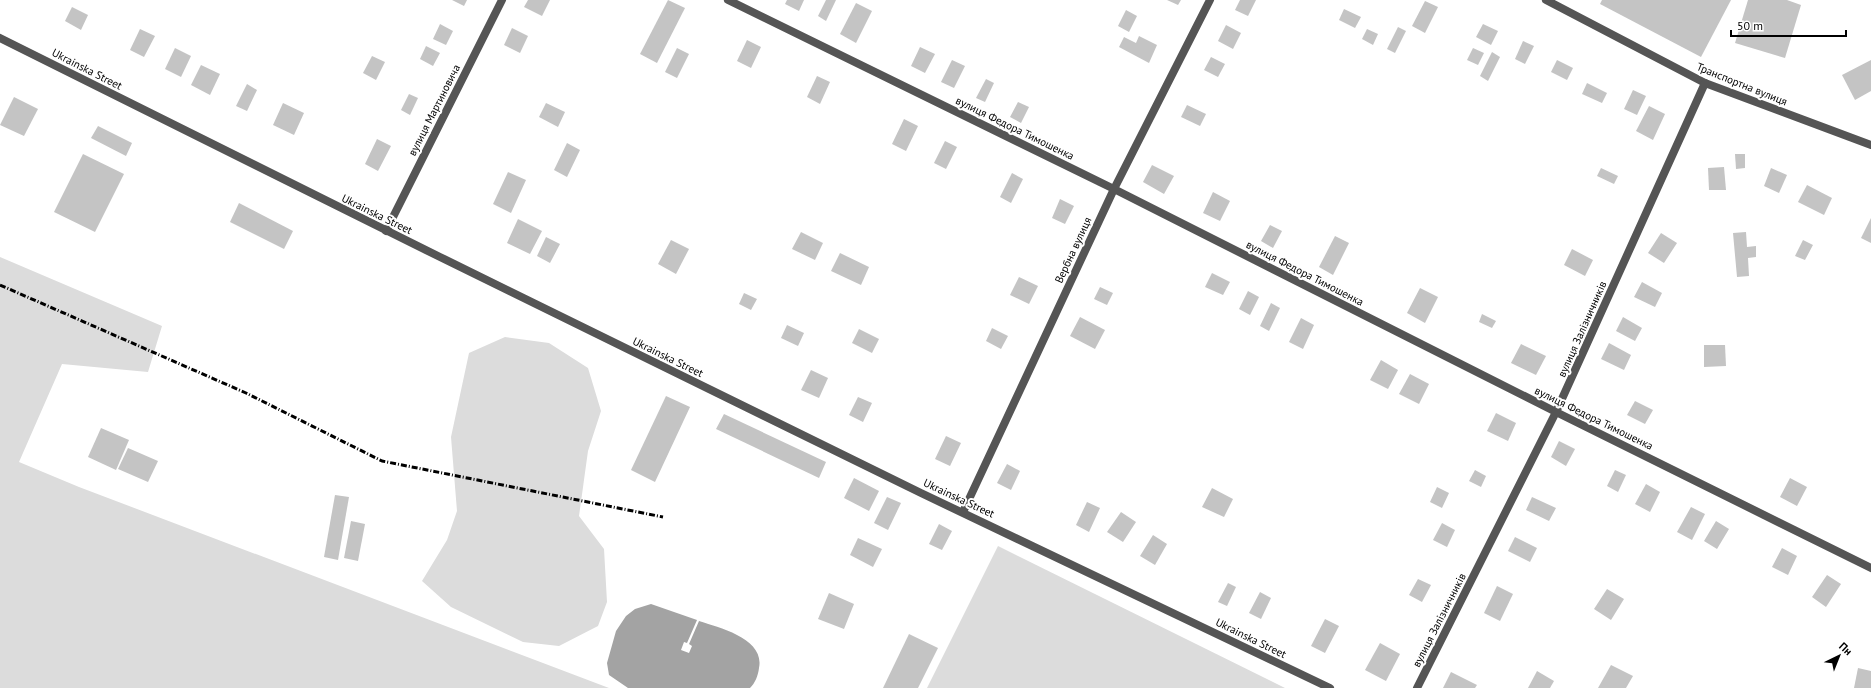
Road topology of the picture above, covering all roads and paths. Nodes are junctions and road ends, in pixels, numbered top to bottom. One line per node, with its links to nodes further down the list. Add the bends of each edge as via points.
1 (502, 0): 9 (street, вулиця Мартиновича)
2 (728, 0): 8 (street, вулиця Федора Тимошенка)
3 (1210, 0): 8 (street, Вербна вулиця)
4 (1546, 0): 6 (street, Транспортна вулиця)
5 (0, 38): 9 (street, Ukrainska Street)
6 (1705, 83): 7 (street, Транспортна вулиця); 10 (street, вулиця Залізничників)
7 (1871, 145)
8 (1114, 189): 10 (street, вулиця Федора Тимошенка); 11 (street, Вербна вулиця)
9 (386, 230): 11 (street, Ukrainska Street)
10 (1556, 412): 12 (street, вулиця Федора Тимошенка); 14 (street, вулиця Залізничників)
11 (963, 512): 13 (street, Ukrainska Street)
12 (1871, 568)
13 (1330, 688)
14 (1417, 688)

